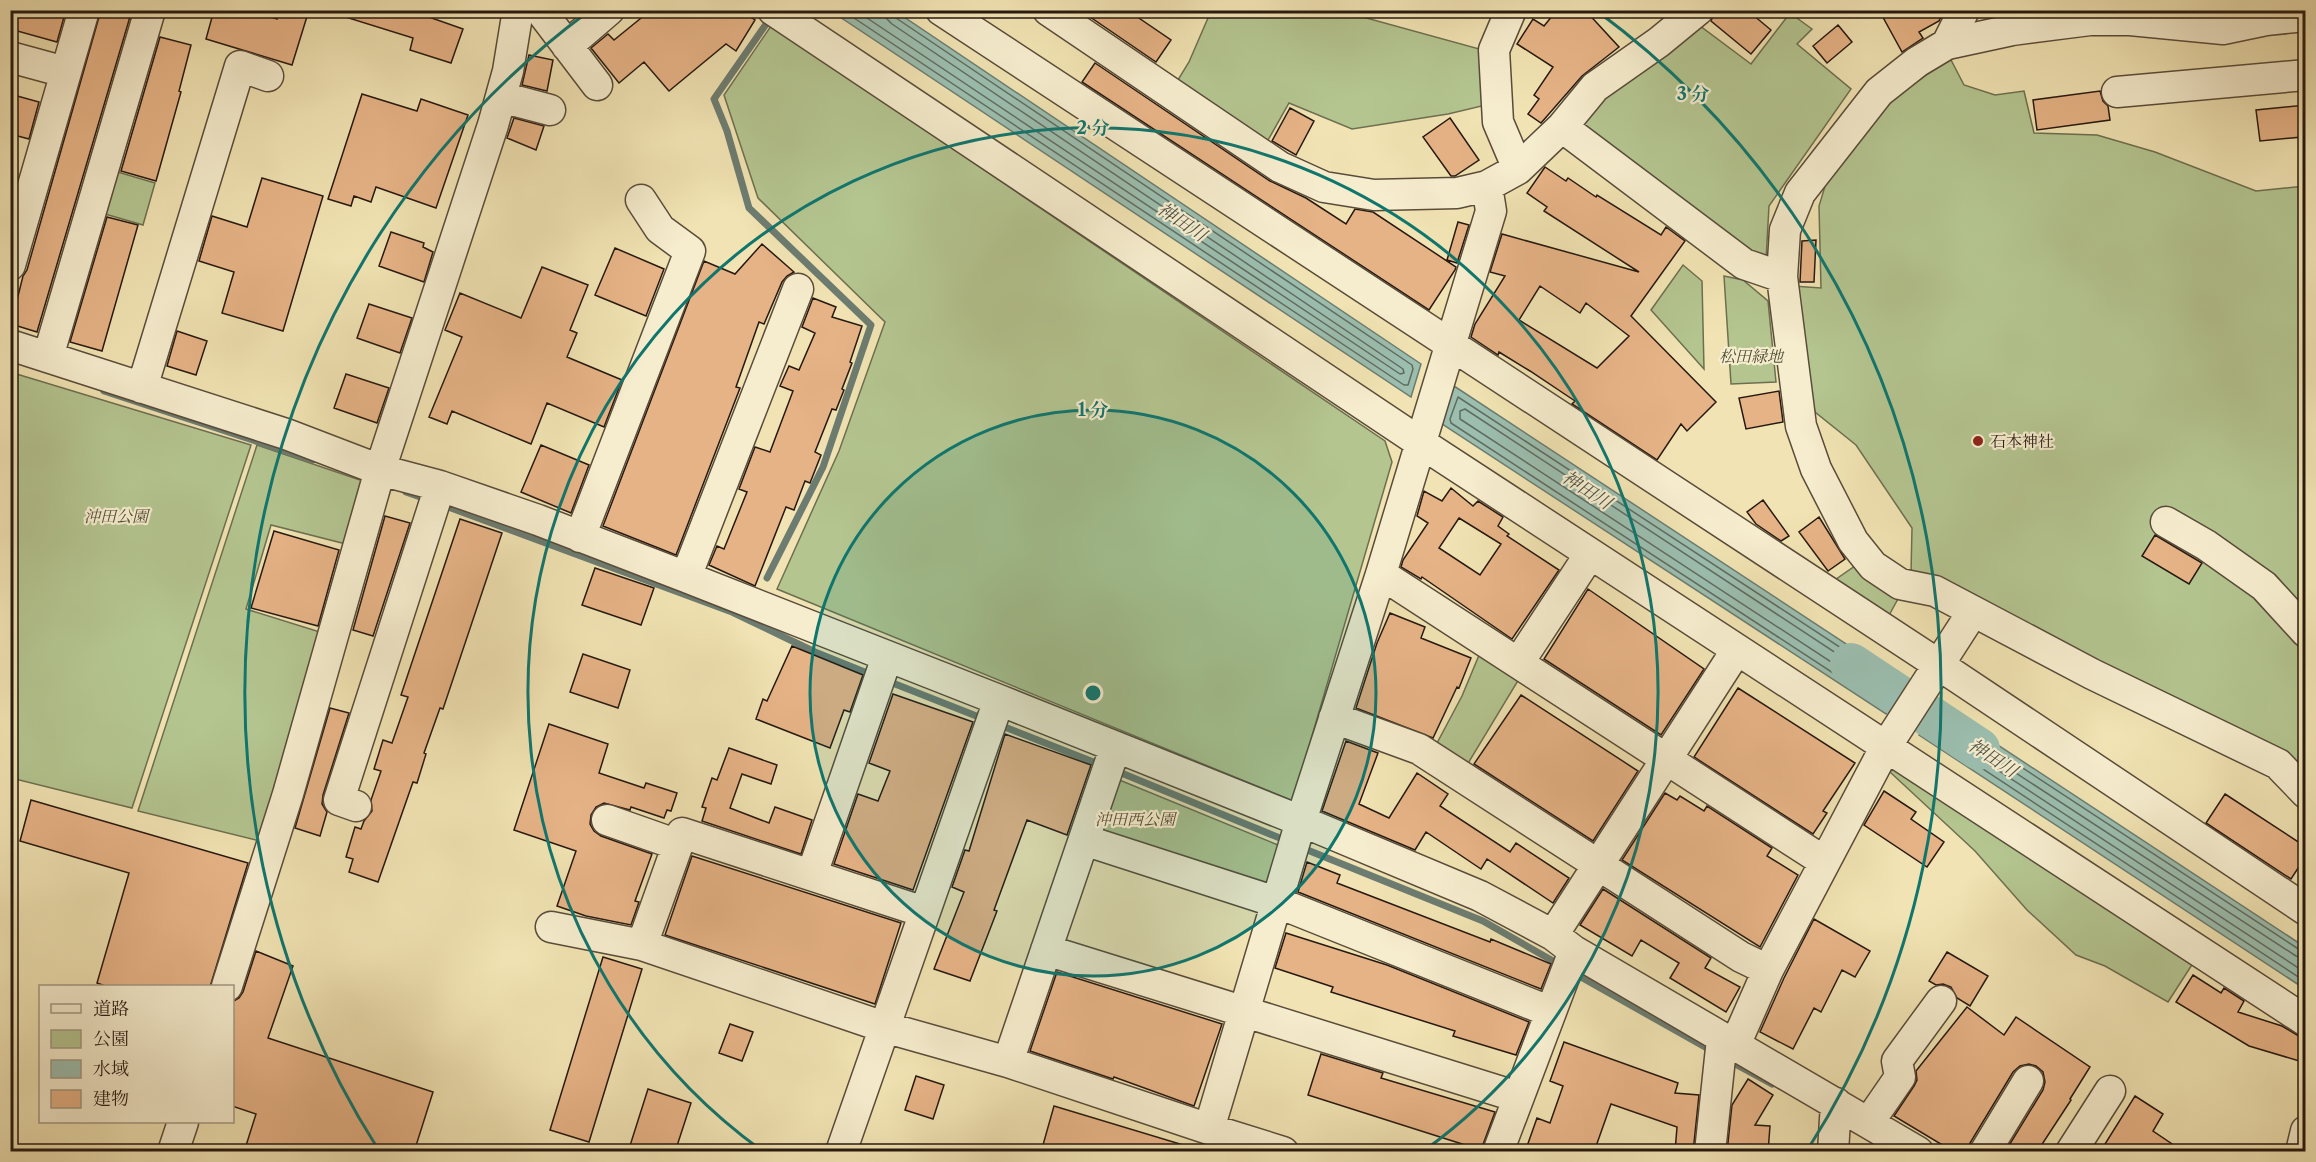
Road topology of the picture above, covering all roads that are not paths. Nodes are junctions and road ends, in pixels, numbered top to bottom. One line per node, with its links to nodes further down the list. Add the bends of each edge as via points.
1 (84, 10): 17 (street)
2 (150, 10): 34 (street)
3 (518, 10): 22 (street)
4 (540, 10): 15 (street)
5 (609, 10): 15 (street)
6 (773, 10): 36 (street)
7 (941, 10): 33 (street)
8 (1048, 10): 27 (street, via 1280,167 1324,187 1374,195 1457,193)
9 (1511, 10): 25 (street, via 1494,50 1498,122)
10 (1698, 10): 24 (street, via 1595,87)
11 (1964, 10): 14 (street)
12 (2265, 15): 13 (street); 14 (street, via 2223,29 2090,20 2012,30)
13 (2306, 16)
14 (1947, 44): 30 (street, via 1879,92 1800,193 1785,230)
15 (567, 46): 20 (street)
16 (10, 57): 17 (street)
17 (65, 72): 26 (street)
18 (2306, 75): 21 (street)
19 (268, 76): 35 (street, via 240,66)
20 (597, 86)
21 (2117, 92)
22 (501, 98): 23 (street); 37 (street)
23 (550, 110)
24 (1562, 127): 25 (street); 30 (street, via 1744,264)
25 (1518, 169): 27 (street)
26 (23, 170): 29 (street)
27 (1487, 186): 33 (street, via 1491,211)
28 (641, 200): 40 (street, via 660,229 690,251)
29 (10, 265)
30 (1782, 277): 44 (street, via 1801,426 1816,469 1853,541 1873,566 1900,584 1935,591)
31 (798, 289): 43 (street)
32 (10, 345): 34 (street)
33 (1450, 351): 36 (street); 48 (street)
34 (48, 357): 35 (street)
35 (142, 388): 37 (street, via 286,434)
36 (1422, 440): 41 (street); 42 (street)
37 (380, 470): 38 (street); 72 (street, via 288,794)
38 (440, 486): 40 (street); 56 (street, via 339,800)
39 (2166, 522): 45 (street, via 2264,586)
40 (580, 537): 43 (street)
41 (1590, 554): 46 (street); 47 (street)
42 (1381, 574): 47 (street); 51 (street)
43 (686, 577): 49 (street)
44 (1972, 613): 48 (street); 55 (street, via 2278,764)
45 (2306, 632)
46 (1736, 651): 52 (street); 53 (street)
47 (1519, 662): 53 (street)
48 (1936, 669): 52 (street); 65 (street)
49 (882, 670): 50 (street); 63 (street)
50 (994, 714): 54 (street); 66 (street)
51 (1334, 718): 58 (street); 62 (street, via 1419,749)
52 (1890, 742): 61 (street); 76 (street)
53 (1667, 758): 61 (street); 62 (street)
54 (1111, 761): 58 (street); 59 (street)
55 (2306, 793)
56 (356, 806)
57 (607, 820): 60 (street)
58 (1296, 836): 64 (street); 70 (street, via 1480,896)
59 (1084, 840): 64 (street); 69 (street)
60 (678, 845): 63 (street, via 682,833); 68 (street)
61 (1825, 862): 71 (street)
62 (1598, 865): 70 (street); 71 (street, via 1741,957)
63 (812, 874): 66 (street)
64 (1276, 902): 74 (street); 75 (street)
65 (2306, 910)
66 (924, 912): 77 (street)
67 (551, 927): 68 (street)
68 (642, 945): 77 (street)
69 (1046, 950): 74 (street); 79 (street)
70 (1565, 956): 75 (street); 78 (street)
71 (1768, 970): 78 (street)
72 (228, 985)
73 (1941, 1001): 83 (street, via 1897,1061 1900,1077)
74 (1244, 1011): 82 (street); 86 (street)
75 (1551, 1012): 82 (street)
76 (2306, 1021)
77 (884, 1027): 79 (street); 89 (street)
78 (1725, 1048): 85 (street); 92 (street)
79 (1008, 1062): 86 (street)
80 (2028, 1081): 94 (street)
81 (2110, 1091): 95 (street)
82 (1518, 1097): 91 (street)
83 (1869, 1122): 85 (street); 93 (street)
84 (183, 1123): 88 (street)
85 (1835, 1123)
86 (1209, 1129): 90 (street)
87 (2306, 1131): 96 (street)
88 (173, 1152)
89 (841, 1152)
90 (1283, 1152)
91 (1498, 1152)
92 (1710, 1152)
93 (1918, 1152)
94 (1985, 1152)
95 (2071, 1152)
96 (2301, 1152)

